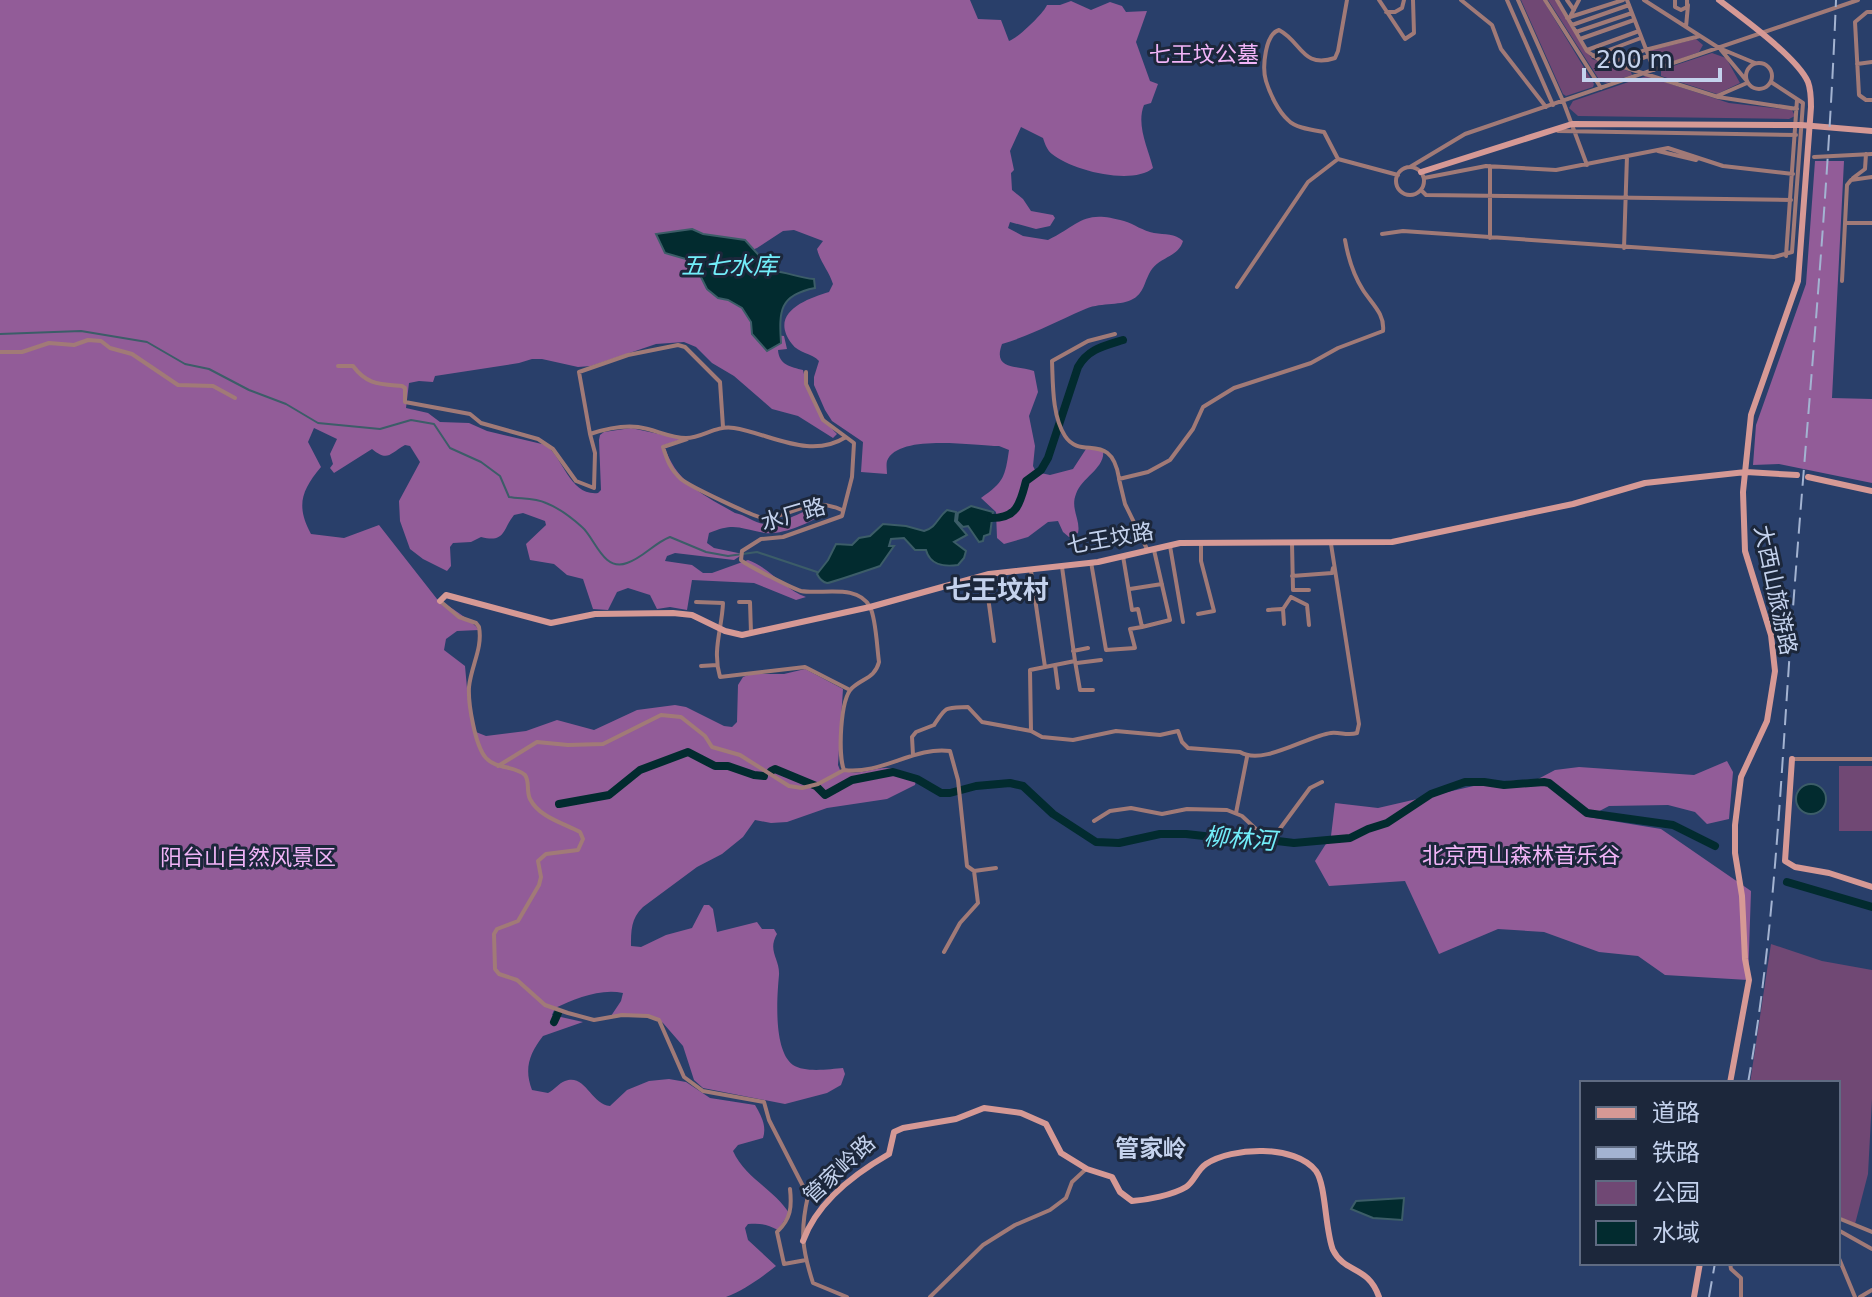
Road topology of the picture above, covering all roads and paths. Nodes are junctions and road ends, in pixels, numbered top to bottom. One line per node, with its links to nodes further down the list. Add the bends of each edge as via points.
1 (1347, 0): 64 (street, via 1335,58 1310,59 1279,30 1269,38 1264,78 1290,123 1324,132)
2 (1379, 0): 19 (street)
3 (1404, 0): 19 (street, via 1402,8)
4 (1413, 0): 19 (street, via 1414,33 1409,38)
5 (1461, 0): 52 (street, via 1492,25 1501,49)
6 (1507, 0): 51 (street)
7 (1518, 0): 50 (street)
8 (1545, 0): 46 (street)
9 (1557, 0): 22 (street)
10 (1644, 0): 25 (street)
11 (1675, 0): 17 (street, via 1679,10)
12 (1719, 0): 28 (street, 大西山旅游路)
13 (1858, 0): 28 (street)
14 (1568, 1): 15 (street); 18 (street)
15 (1578, 2): 18 (street)
16 (1627, 2): 21 (street); 22 (street); 24 (street)
17 (1687, 2): 25 (street)
18 (1574, 10): 22 (street)
19 (1386, 12)
20 (1872, 12): 40 (street, via 1855,22)
21 (1632, 13): 23 (street); 27 (street)
22 (1569, 17): 24 (street)
23 (1634, 20): 26 (street); 31 (street)
24 (1572, 25): 27 (street)
25 (1686, 27): 29 (street)
26 (1639, 31): 30 (street); 33 (street)
27 (1576, 32): 31 (street)
28 (1761, 33): 32 (street); 55 (street, 大西山旅游路, via 1807,79)
29 (1700, 36): 32 (street); 34 (street)
30 (1641, 38): 34 (street); 35 (street)
31 (1580, 39): 33 (street)
32 (1719, 48): 39 (street); 42 (street); 44 (street)
33 (1587, 50): 35 (street)
34 (1645, 50): 36 (street); 38 (street)
35 (1593, 56): 38 (street)
36 (1648, 56): 41 (street); 42 (street)
37 (1872, 62): 40 (street)
38 (1610, 63): 41 (street)
39 (1755, 63): 44 (street, via 1746,72); 45 (street, via 1770,70)
40 (1857, 64): 49 (street, via 1859,95)
41 (1621, 66): 43 (street)
42 (1654, 70): 43 (street)
43 (1645, 74): 46 (street); 47 (street)
44 (1747, 82): 45 (street, via 1760,89); 47 (street)
45 (1771, 82): 48 (street)
46 (1601, 88): 50 (street)
47 (1716, 97): 53 (street)
48 (1797, 100): 53 (street); 54 (street, via 1803,103)
49 (1872, 100)
50 (1563, 101): 51 (street); 56 (street)
51 (1553, 105): 52 (street)
52 (1546, 107): 67 (street, via 1465,134)
53 (1797, 109): 54 (street)
54 (1799, 124): 55 (street); 56 (street); 58 (street); 61 (street)
55 (1810, 125): 57 (street); 95 (street, 大西山旅游路, via 1798,281 1751,415)
56 (1574, 127): 58 (street); 65 (street); 70 (street)
57 (1872, 131)
58 (1796, 135): 68 (street)
59 (1869, 154): 63 (street); 72 (street, via 1865,169)
60 (1627, 156): 65 (street); 68 (street, via 1656,150 1723,166); 75 (street)
61 (1798, 157): 62 (street); 83 (street, via 1792,252)
62 (1805, 157)
63 (1814, 157)
64 (1338, 159): 69 (street); 85 (street, via 1308,182)
65 (1587, 165): 66 (street, via 1556,170)
66 (1490, 166): 70 (street); 74 (street)
67 (1410, 167): 69 (street); 70 (street)
68 (1793, 174): 76 (street)
69 (1398, 175): 73 (street, via 1403,193)
70 (1422, 175): 73 (street)
71 (1872, 177): 72 (street)
72 (1851, 180): 77 (street)
73 (1421, 190): 74 (street, via 1426,195)
74 (1490, 196): 75 (street); 80 (street)
75 (1626, 198): 76 (street); 82 (street)
76 (1791, 200): 83 (street)
77 (1845, 223): 78 (street); 84 (street)
78 (1872, 223)
79 (1382, 234): 80 (street)
80 (1490, 238): 82 (street)
81 (1345, 240): 98 (street, via 1363,290 1379,311 1383,331 1311,363 1234,388 1203,407 1170,460)
82 (1624, 248): 83 (street)
83 (1786, 256)
84 (1842, 281)
85 (1237, 287)
86 (1115, 334): 98 (street, via 1088,341 1052,361 1065,437 1075,445 1105,450)
87 (0, 352): 90 (street, via 101,341 132,354 178,385 213,386)
88 (338, 366): 92 (street, via 353,366 368,381 402,386 405,402 470,414 481,423 538,439 553,449 576,481 594,488)
89 (806, 372): 93 (street, via 806,384 823,420)
90 (235, 398)
91 (723, 427): 92 (street, via 720,382 678,345 579,372); 93 (street, via 819,448); 94 (street)
92 (590, 434): 94 (street, via 638,427)
93 (846, 437): 100 (street, 水厂路, via 854,443 854,453)
94 (688, 438): 100 (street, via 663,447 668,464 682,480 718,499 761,519 810,504)
95 (1746, 472): 96 (street, 七王坟路); 103 (street, 七王坟路, via 1645,483 1573,504 1392,542); 157 (street, 大西山旅游路, via 1745,551 1771,635 1775,671 1767,721 1741,777 1735,825 1749,980)
96 (1797, 475)
97 (1808, 477): 99 (street)
98 (1119, 479): 105 (street, via 1125,504)
99 (1872, 491)
100 (842, 510): 121 (street, 水厂路, via 842,516 783,537 761,539 742,551 741,560 796,590 850,592)
101 (1201, 543): 102 (street, 七王坟路); 104 (street, 七王坟路); 124 (street, via 1214,611)
102 (1292, 543): 103 (street, 七王坟路); 112 (street)
103 (1331, 544): 109 (street)
104 (1170, 546): 105 (street, 七王坟路); 125 (street)
105 (1151, 550): 106 (street, 七王坟路); 113 (street)
106 (1123, 556): 107 (street, 七王坟路); 114 (street)
107 (1091, 562): 108 (street, 七王坟路); 129 (street, via 1106,650 1135,648 1130,629)
108 (1062, 565): 110 (street, 七王坟路); 133 (street)
109 (1334, 567): 112 (street, via 1332,573); 145 (street, via 1357,733 1331,733)
110 (1031, 568): 111 (street, 七王坟路); 139 (street)
111 (985, 575): 121 (street, 七王坟路); 131 (street)
112 (1292, 576): 115 (street)
113 (1162, 584): 114 (street); 129 (street, via 1170,620)
114 (1130, 589): 129 (street, via 1132,610 1138,609)
115 (1293, 590): 116 (street); 117 (street)
116 (1309, 590)
117 (1291, 597): 122 (street); 127 (street, via 1307,605)
118 (440, 601): 128 (street, 七王坟路, via 446,595 551,623 605,613 673,613); 148 (street, via 479,627 469,698 476,738 488,760)
119 (696, 602): 128 (street, via 723,603)
120 (739, 602): 130 (street, via 750,602)
121 (870, 607): 130 (street, 七王坟路); 141 (street, via 879,662 870,677)
122 (1283, 609): 123 (street); 126 (street)
123 (1268, 610)
124 (1198, 614)
125 (1183, 622)
126 (1284, 624)
127 (1309, 625)
128 (718, 627): 130 (street, 七王坟路); 136 (street)
129 (1142, 627)
130 (751, 633)
131 (994, 641)
132 (1088, 648): 133 (street)
133 (1073, 651): 135 (street)
134 (1101, 660): 135 (street)
135 (1076, 662): 137 (street); 142 (street, via 1080,690)
136 (717, 665): 138 (street); 141 (street, via 724,678 805,667)
137 (1055, 665): 139 (street); 140 (street)
138 (701, 666)
139 (1045, 667): 143 (street, via 1030,670)
140 (1058, 688)
141 (850, 690): 149 (street, via 841,735)
142 (1093, 690)
143 (1031, 731): 144 (street, via 982,722 968,707 951,708 937,723 916,732); 145 (street, via 1073,740 1116,731 1178,731 1188,748)
144 (913, 755): 149 (street, via 887,766); 154 (street, via 950,751 967,866)
145 (1247, 756): 151 (street)
146 (1792, 759): 147 (street); 155 (street, via 1785,861)
147 (1872, 759)
148 (498, 766): 149 (street, via 537,742 603,744 661,715 686,720 712,747 740,755 796,788); 163 (street, via 522,773 538,809 580,832 583,839 578,850 546,854 538,861 539,885 518,921 494,934 495,969 545,1005 568,1013 594,1020 622,1015 659,1020 684,1077 703,1091 764,1102 808,1196)
149 (844, 770)
150 (1322, 782): 151 (street, via 1310,788 1279,830 1257,830)
151 (1236, 813): 152 (street, via 1187,809 1162,814 1131,808 1110,811)
152 (1094, 821)
153 (996, 868): 154 (street)
154 (974, 871): 156 (street, via 978,903)
155 (1872, 887)
156 (944, 952)
157 (1730, 1081)
158 (1087, 1169): 163 (street, 管家岭路, via 1061,1153 1042,1120 977,1109 956,1119 894,1132 889,1154 862,1170 817,1212); 171 (street, via 1072,1182 1066,1198 983,1245); 172 (street, 管家岭路, via 1112,1177 1125,1198 1136,1201 1183,1189 1207,1164 1236,1152 1257,1150 1302,1160 1319,1176 1336,1254 1371,1279)
159 (790, 1189): 165 (street, via 789,1219 777,1232 780,1249 784,1264)
160 (1840, 1219): 162 (street)
161 (1840, 1231): 164 (street)
162 (1872, 1232)
163 (803, 1241): 165 (street)
164 (1872, 1249)
165 (806, 1260): 170 (street, via 813,1283)
166 (1840, 1260): 175 (street)
167 (1700, 1265): 173 (street)
168 (1730, 1265): 174 (street, via 1741,1278)
169 (1872, 1290): 175 (street)
170 (847, 1297)
171 (930, 1297)
172 (1379, 1297)
173 (1694, 1297)
174 (1741, 1297)
175 (1858, 1297)

